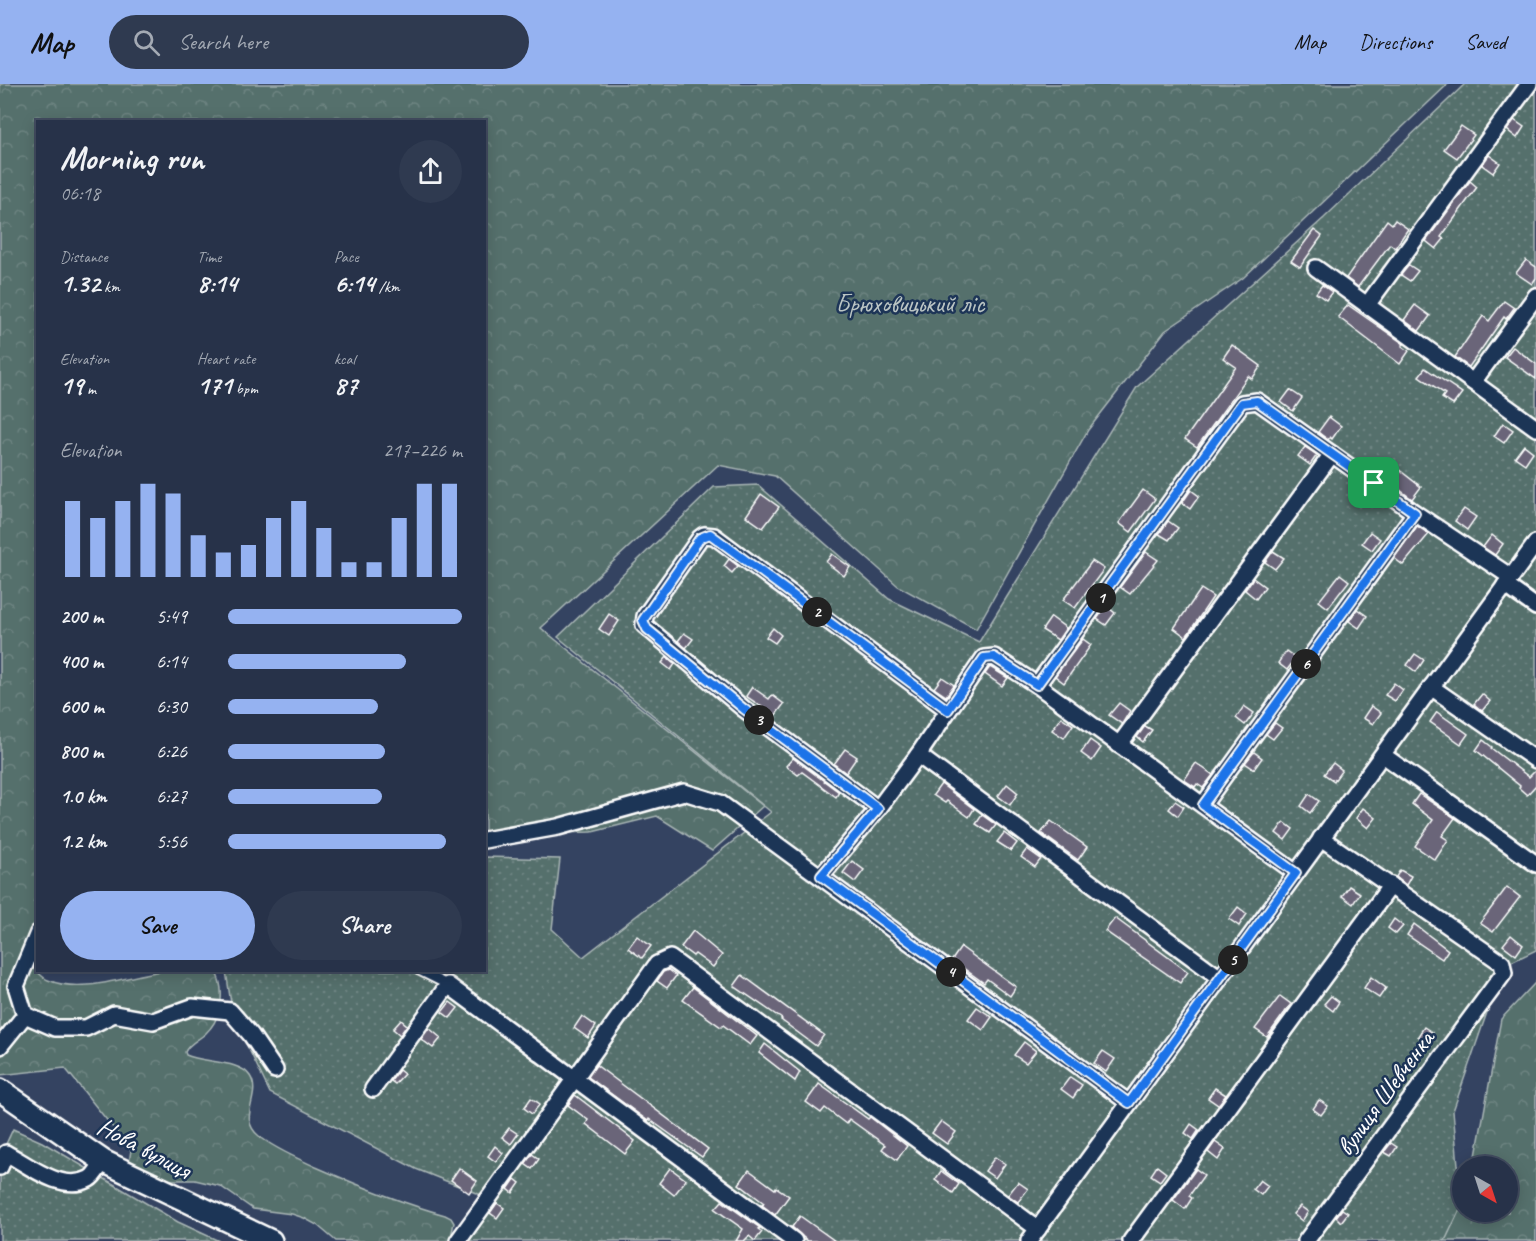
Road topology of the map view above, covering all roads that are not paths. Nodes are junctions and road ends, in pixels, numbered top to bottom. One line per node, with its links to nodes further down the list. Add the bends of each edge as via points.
1 (1529, 84): 4 (street)
2 (1316, 268): 4 (street)
3 (1536, 296): 5 (street)
4 (1367, 305): 5 (street)
5 (1473, 382): 6 (street)
6 (1536, 428)
7 (1332, 454): 8 (street); 12 (street, via 1257,401 1242,403); 15 (street)
8 (1415, 513): 10 (street); 19 (street)
9 (1536, 543): 10 (street)
10 (1508, 581): 11 (street); 13 (street)
11 (1536, 608)
12 (1037, 685): 14 (street, via 994,657 984,658); 15 (street)
13 (1431, 687): 17 (street); 18 (street)
14 (948, 710): 16 (street); 20 (street, via 714,536 704,534 700,538 645,616 644,625 744,709)
15 (1119, 745): 19 (street)
16 (918, 755): 20 (street); 29 (street)
17 (1383, 755): 21 (street); 23 (street)
18 (1536, 760)
19 (1203, 805): 24 (street)
20 (878, 809): 25 (street)
21 (1322, 838): 24 (street); 26 (street)
22 (486, 840): 25 (street, via 558,827 684,792 720,803)
23 (1536, 864)
24 (1296, 873): 29 (street)
25 (821, 876): 37 (street)
26 (1391, 885): 45 (street); 46 (street, вулиця Шевченка, via 1502,963 1504,973)
27 (36, 938): 31 (street, via 15,986)
28 (422, 972): 30 (lane)
29 (1220, 978): 37 (street)
30 (447, 985): 34 (street); 35 (street)
31 (25, 1015): 32 (street); 33 (street, via 55,1028 86,1028 114,1014 153,1021 192,1006 230,1011)
32 (0, 1046)
33 (275, 1070)
34 (575, 1079): 41 (street, via 657,964 670,958); 43 (street); 44 (street)
35 (373, 1089)
36 (0, 1090): 39 (street, Нова вулиця)
37 (1129, 1103): 41 (street)
38 (3, 1151): 39 (street, via 51,1177 76,1184 91,1179); 40 (street)
39 (103, 1161): 42 (street, Нова вулиця)
40 (0, 1167)
41 (1033, 1235)
42 (271, 1241)
43 (459, 1241)
44 (794, 1241)
45 (1131, 1241)
46 (1306, 1241)

